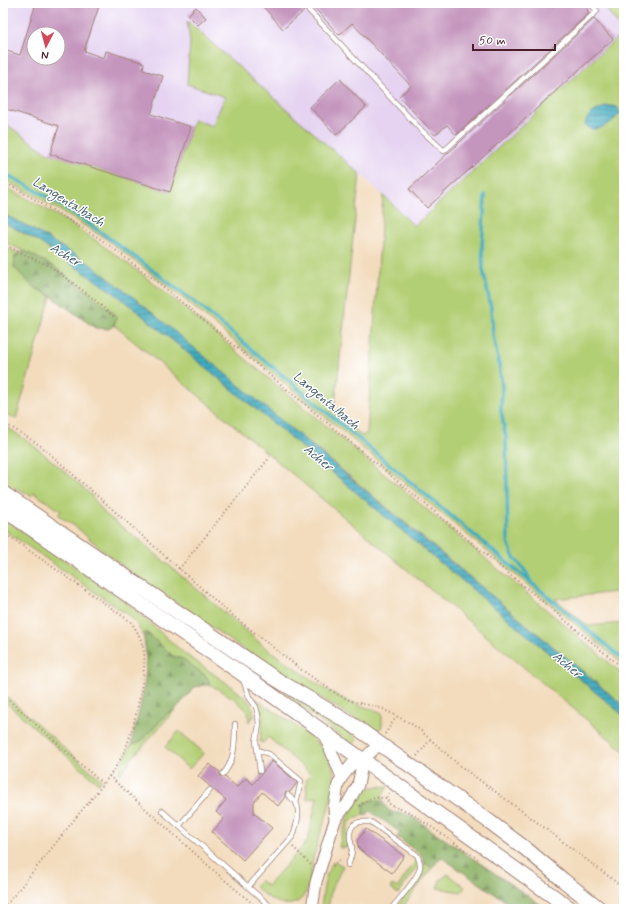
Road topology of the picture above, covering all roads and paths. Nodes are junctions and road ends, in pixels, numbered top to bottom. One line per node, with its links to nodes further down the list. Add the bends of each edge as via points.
1 (302, 3): 2 (lane, via 421,130 444,151 597,11)
2 (590, 3)
3 (3, 182): 12 (path, via 99,238 155,280)
4 (3, 244): 5 (path, via 51,267)
5 (114, 317)
6 (3, 422): 11 (path, via 41,446)
7 (270, 457): 11 (path)
8 (3, 493): 18 (main road, via 276,679 353,725)
9 (3, 508): 13 (main road)
10 (3, 532): 23 (path, via 132,622 141,636 144,666 131,731 121,759)
11 (179, 569): 15 (path, via 303,671 351,701 380,708)
12 (624, 669)
13 (241, 673): 17 (main road); 19 (lane, via 258,715)
14 (3, 695): 25 (path)
15 (396, 717): 18 (path); 36 (path, via 420,730 459,765)
16 (235, 724): 22 (lane, via 235,747 228,768)
17 (323, 732): 20 (main road); 24 (street)
18 (379, 744): 20 (street); 44 (main road, via 502,831)
19 (258, 750): 21 (lane); 29 (lane, via 269,754 300,781)
20 (363, 760): 24 (street, via 354,763); 32 (street, via 358,785); 43 (main road)
21 (260, 770)
22 (223, 774)
23 (109, 776): 25 (path); 39 (path)
24 (342, 777): 32 (street, via 334,808)
25 (103, 784): 38 (path)
26 (210, 790): 33 (lane)
27 (288, 795): 29 (lane)
28 (386, 798): 30 (path, via 366,800)
29 (296, 803): 35 (lane, via 298,813 293,836)
30 (358, 807)
31 (162, 810): 33 (lane)
32 (335, 820): 41 (street, via 316,882)
33 (179, 826): 35 (lane)
34 (348, 865): 42 (lane, via 352,847 352,827 355,823 363,821 371,822 417,856 420,868 417,875)
35 (248, 886): 37 (lane)
36 (624, 888)
37 (272, 908): 40 (lane)
38 (3, 909)
39 (259, 909)
40 (278, 909)
41 (312, 909)
42 (391, 909)
43 (571, 909)
44 (600, 909)

